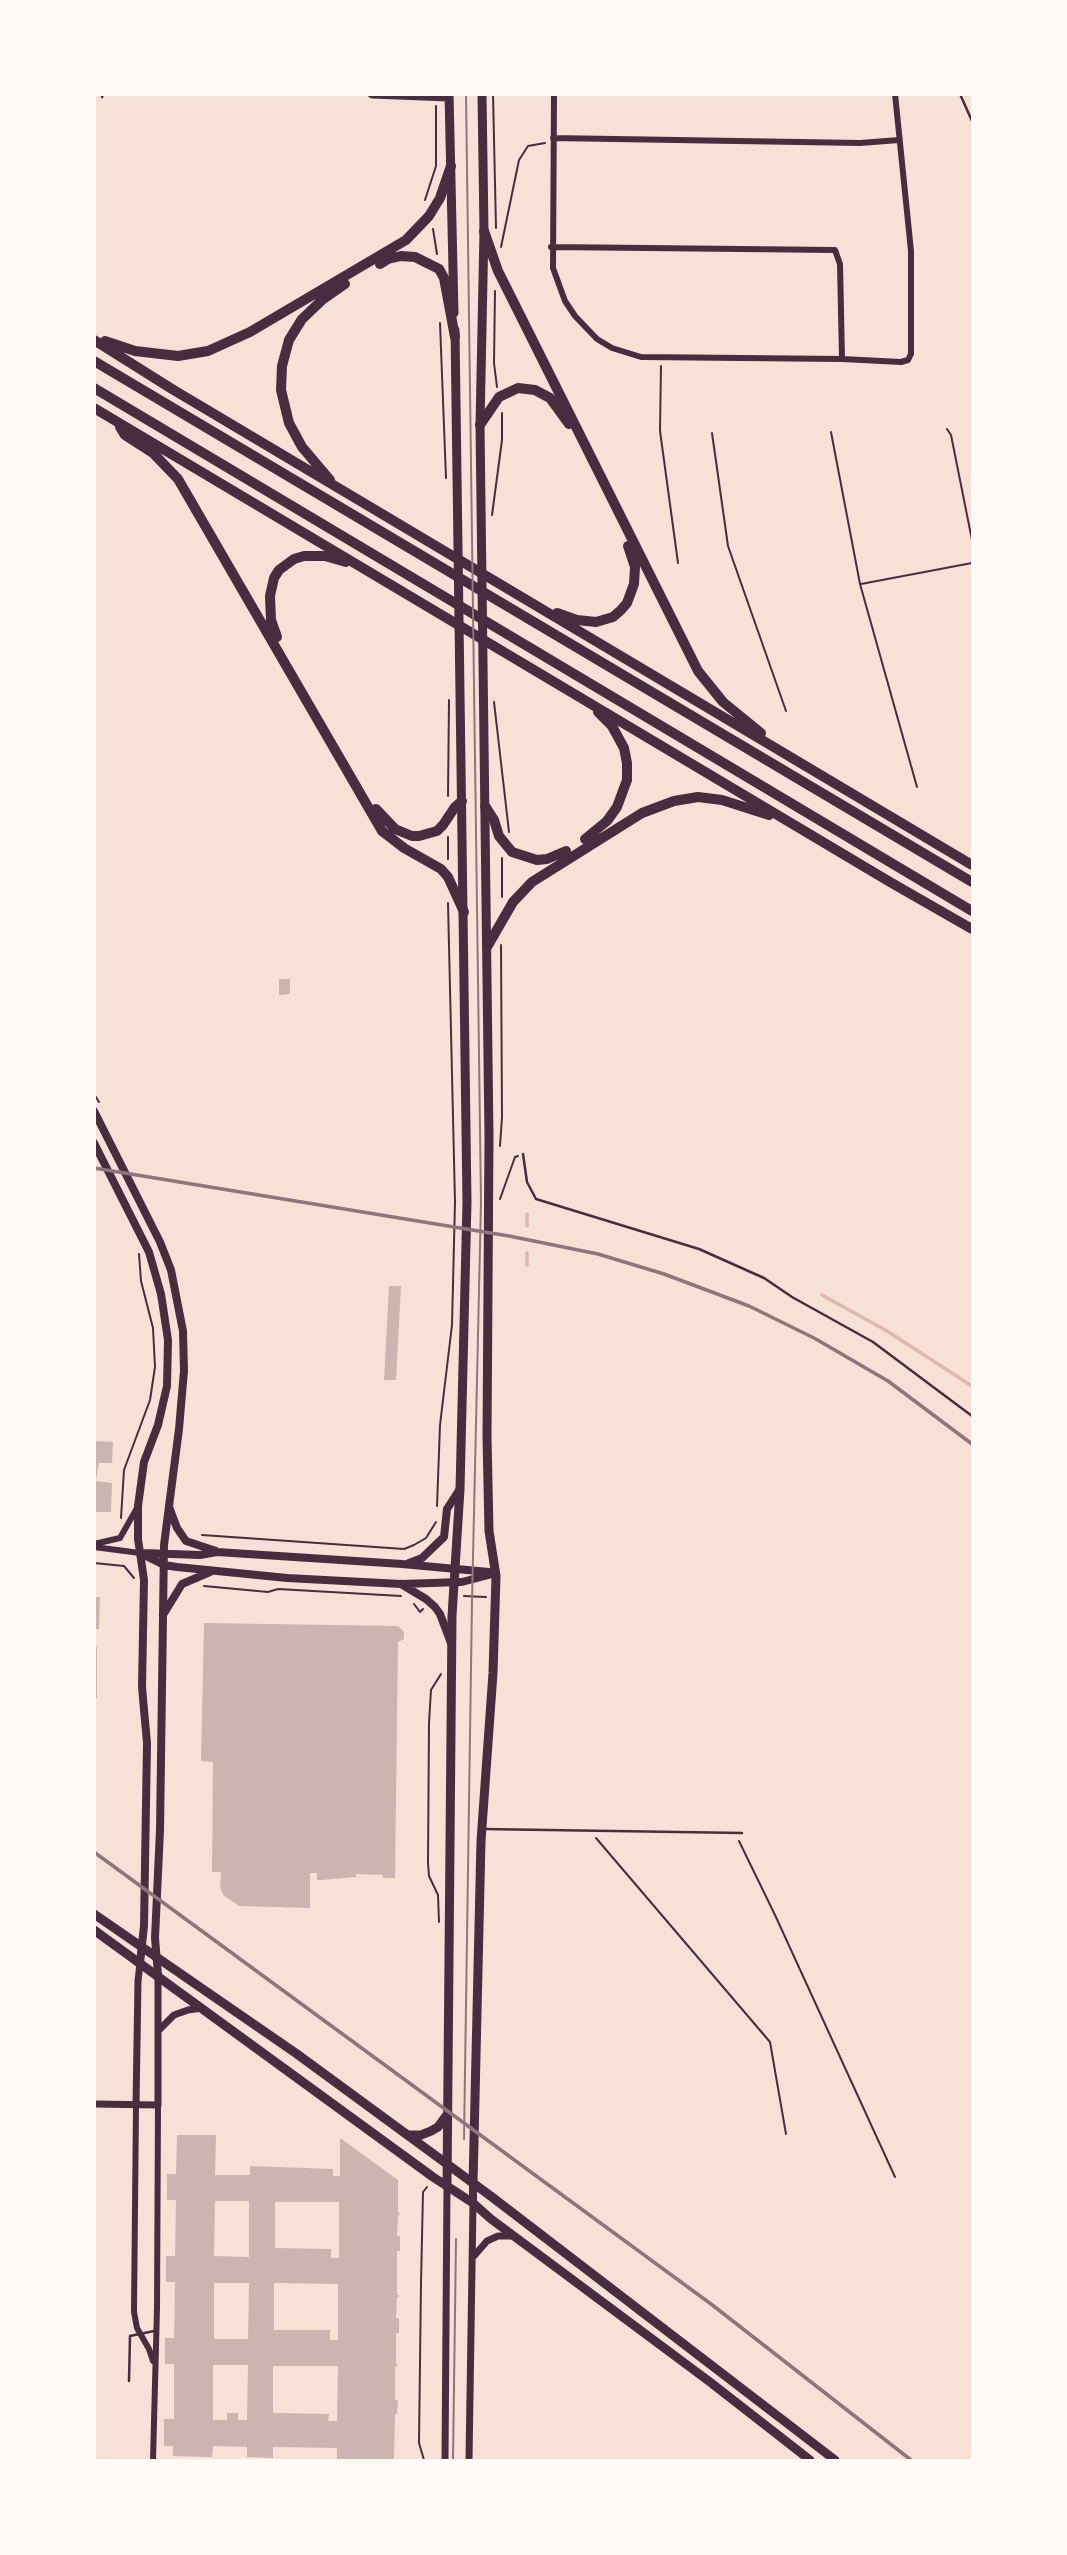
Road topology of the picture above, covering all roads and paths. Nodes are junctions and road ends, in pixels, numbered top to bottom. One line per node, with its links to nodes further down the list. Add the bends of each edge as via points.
1 (372, 94): 7 (main road)
2 (482, 94): 12 (main road)
3 (493, 94): 13 (path)
4 (554, 94): 10 (street)
5 (895, 94): 9 (street)
6 (960, 94): 8 (lane)
7 (449, 96): 11 (main road)
8 (972, 121)
9 (899, 140): 10 (street); 19 (street, via 911,251 911,354 901,362)
10 (553, 141): 14 (path, via 524,150 501,249); 15 (street)
11 (451, 166): 16 (main road); 17 (highway, via 440,198 406,240 232,341 178,356 135,351)
12 (484, 231): 24 (main road); 38 (highway, via 498,271 698,671 723,702)
13 (496, 234)
14 (498, 239)
15 (551, 247): 18 (street, via 558,286 592,334 628,354); 19 (street, via 835,250 840,264)
16 (455, 337): 28 (highway, via 442,273 415,257 388,259 322,300 302,318 289,340 282,366 283,404 302,447); 41 (main road)
17 (94, 339): 28 (highway)
18 (661, 357): 19 (street); 30 (path, via 660,431)
19 (842, 359)
20 (94, 360): 47 (highway)
21 (94, 388): 48 (highway)
22 (94, 408): 23 (highway)
23 (114, 419): 32 (highway); 46 (highway, via 125,435 153,453 178,480 382,831 436,864)
24 (481, 425): 34 (highway, via 507,392 527,388 550,398 573,431 632,556 632,594 613,617 587,621); 42 (main road)
25 (947, 429): 29 (path)
26 (831, 432): 33 (path)
27 (712, 433): 37 (path, via 728,546)
28 (334, 485): 34 (highway)
29 (972, 540)
30 (678, 564)
31 (972, 564): 33 (path)
32 (362, 566): 36 (highway); 43 (highway, via 325,556 294,559 271,585 271,620 383,818 412,836 437,831)
33 (860, 584): 39 (path)
34 (538, 607): 38 (highway)
35 (450, 696): 40 (path)
36 (580, 696): 42 (highway, via 612,726 628,764 622,796 607,821 559,855 529,859 504,844); 44 (highway)
37 (786, 711)
38 (791, 756): 45 (highway)
39 (917, 787)
40 (448, 796)
41 (462, 801): 43 (highway); 49 (main road)
42 (485, 806): 51 (main road)
43 (447, 819): 46 (path)
44 (792, 822): 50 (highway); 51 (highway, via 711,798 658,807 531,881)
45 (972, 865)
46 (448, 877): 49 (highway); 62 (path, via 455,1202 451,1347 439,1428 437,1517 426,1538 404,1549)
47 (972, 882)
48 (972, 911)
49 (464, 912): 58 (main road, via 467,1202)
50 (972, 929)
51 (487, 947): 55 (main road)
52 (96, 1114): 60 (main road, via 171,1270 183,1331 183,1382)
53 (94, 1143): 59 (main road, via 149,1252 168,1340 166,1393 144,1462)
54 (523, 1154): 55 (path, via 515,1157 503,1194); 57 (lane, via 527,1182 536,1199 699,1249 764,1278 873,1342)
55 (493, 1203): 72 (main road, via 488,1263 488,1499)
56 (137, 1247): 61 (path, via 153,1328 155,1367 150,1400 124,1469 121,1525)
57 (972, 1416)
58 (460, 1489): 68 (main road, via 447,1509 444,1537 422,1558); 70 (main road)
59 (138, 1506): 61 (street); 65 (main road)
60 (169, 1507): 64 (main road, via 186,1541); 66 (main road)
61 (125, 1531): 63 (street, via 115,1540)
62 (197, 1535)
63 (94, 1546): 65 (street)
64 (217, 1552): 66 (main road); 68 (main road)
65 (140, 1553): 66 (main road); 69 (main road); 92 (main road, via 147,1732)
66 (164, 1553): 69 (main road)
67 (94, 1563): 73 (path, via 124,1566)
68 (402, 1563): 70 (main road)
69 (164, 1565): 71 (main road); 82 (main road)
70 (455, 1569): 72 (main road); 74 (main road)
71 (217, 1570): 75 (main road); 82 (main road, via 182,1584)
72 (496, 1573): 74 (main road); 78 (main road)
73 (135, 1579)
74 (454, 1583): 75 (main road); 80 (main road)
75 (401, 1584): 83 (main road, via 435,1607)
76 (198, 1586): 77 (path)
77 (408, 1597)
78 (496, 1597): 80 (path, via 461,1596 461,1602); 85 (main road)
79 (413, 1602): 81 (path)
80 (453, 1602): 83 (main road)
81 (420, 1612)
82 (163, 1615): 93 (main road)
83 (452, 1647): 101 (main road)
84 (431, 1690): 90 (path, via 428,1863 438,1895)
85 (482, 1829): 86 (lane); 106 (main road)
86 (594, 1831): 88 (lane); 102 (path, via 771,2042)
87 (742, 1833): 88 (lane)
88 (735, 1834): 105 (path)
89 (94, 1914): 92 (main road)
90 (438, 1920)
91 (94, 1930): 94 (main road)
92 (142, 1947): 93 (main road); 94 (main road)
93 (157, 1956): 95 (main road); 103 (main road)
94 (140, 1963): 95 (main road); 99 (street)
95 (158, 1975): 96 (main road); 97 (street)
96 (203, 2008): 97 (street, via 174,2015); 107 (main road)
97 (158, 2030): 100 (street)
98 (94, 2104): 99 (street)
99 (136, 2105): 100 (street); 113 (street, via 134,2312)
100 (158, 2105): 112 (street)
101 (447, 2115): 103 (main road, via 431,2131); 104 (main road)
102 (786, 2133)
103 (407, 2135): 104 (main road)
104 (447, 2164): 106 (main road); 107 (main road)
105 (895, 2177)
106 (473, 2184): 109 (main road); 121 (main road)
107 (447, 2186): 109 (main road); 118 (street)
108 (423, 2192): 117 (path, via 419,2443)
109 (473, 2203): 110 (main road); 111 (street)
110 (515, 2237): 111 (street, via 487,2241); 120 (main road)
111 (472, 2260): 119 (street)
112 (156, 2330): 113 (lane); 114 (street)
113 (140, 2334): 114 (street, via 152,2355); 115 (lane, via 130,2336)
114 (154, 2371): 116 (street)
115 (129, 2381)
116 (153, 2460)
117 (424, 2460)
118 (445, 2460)
119 (469, 2460)
120 (810, 2460)
121 (835, 2460)

